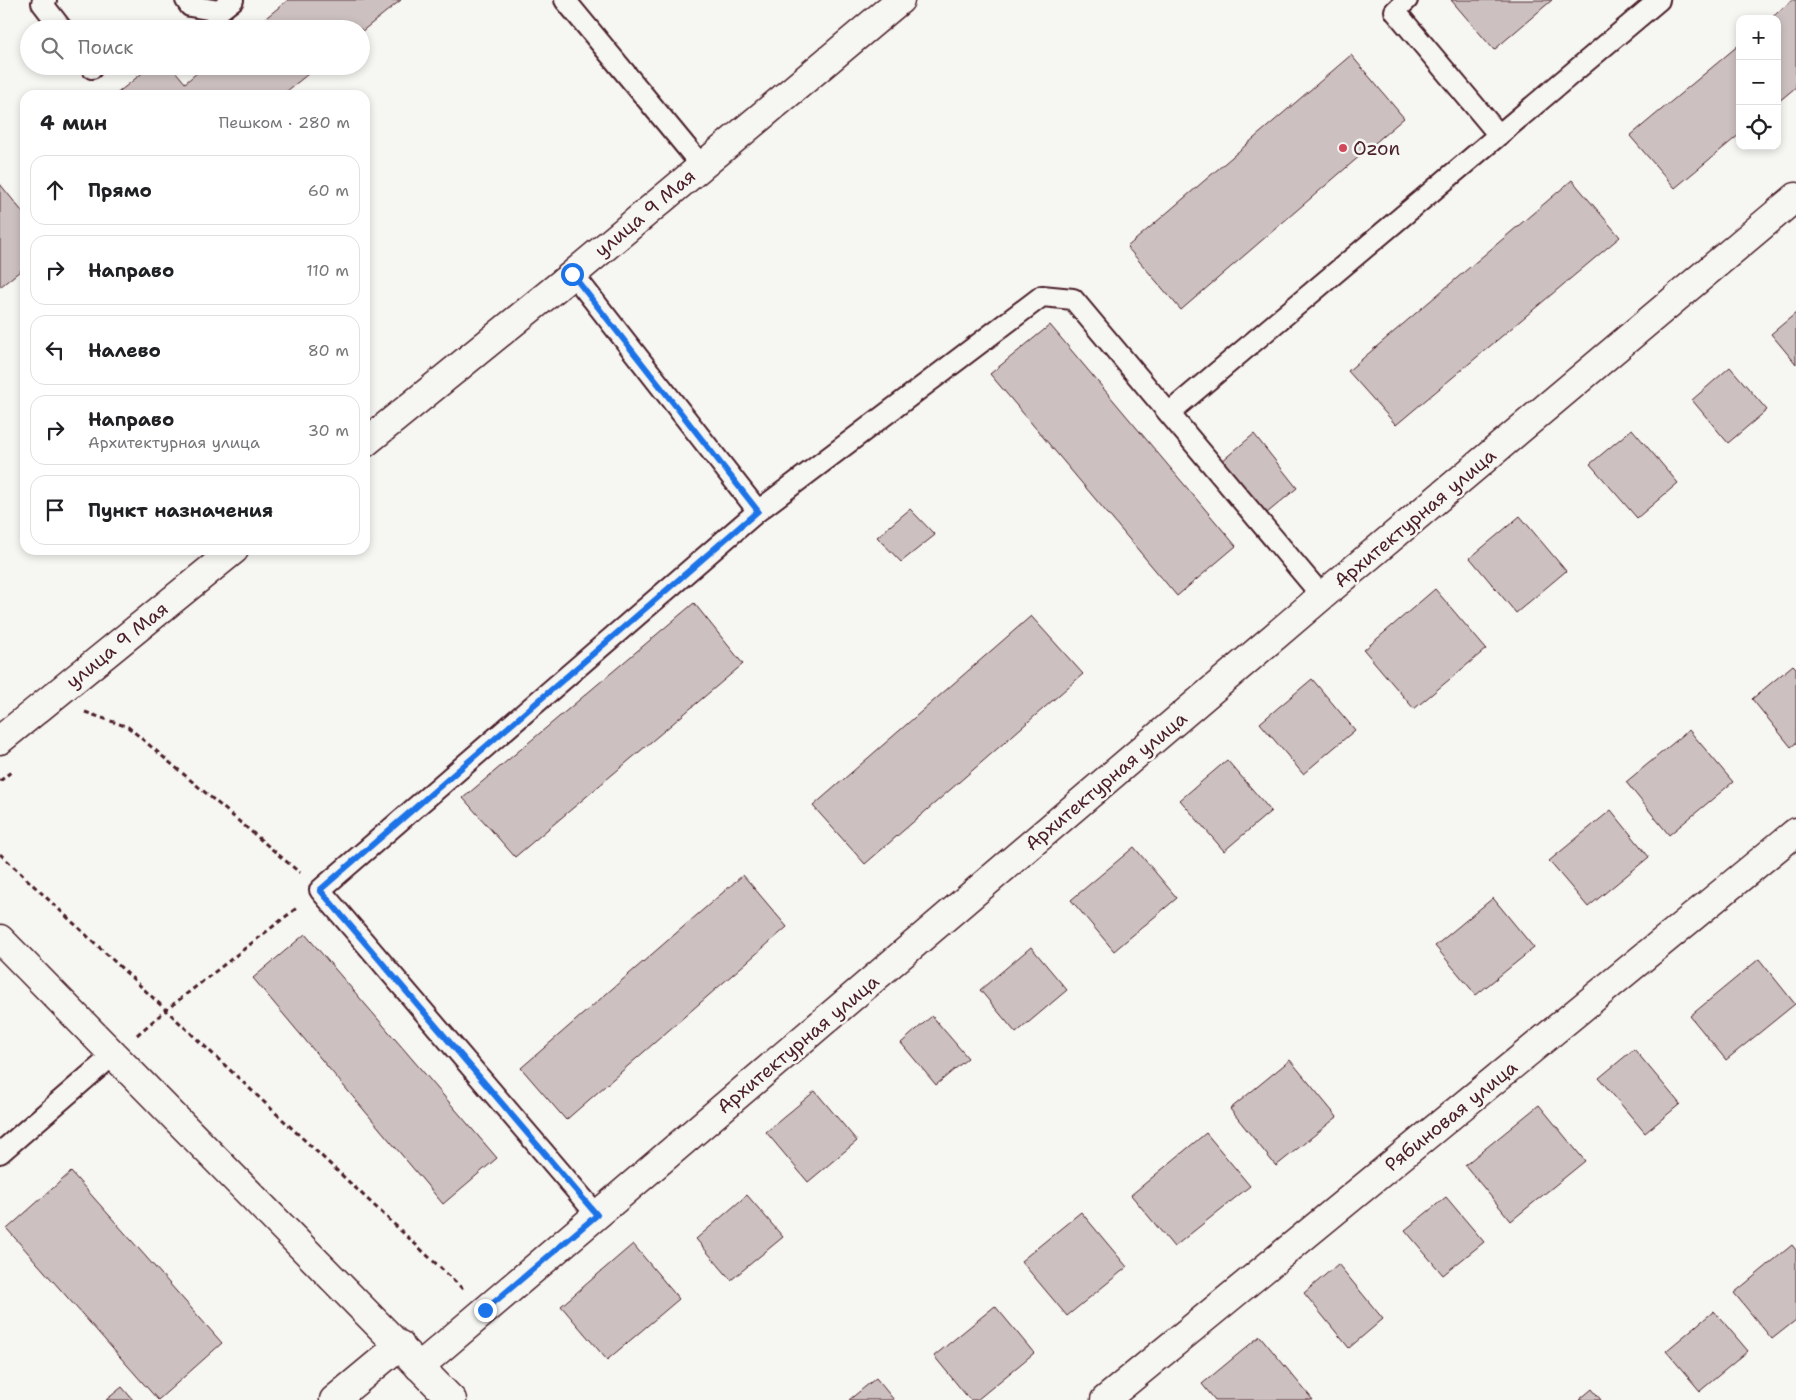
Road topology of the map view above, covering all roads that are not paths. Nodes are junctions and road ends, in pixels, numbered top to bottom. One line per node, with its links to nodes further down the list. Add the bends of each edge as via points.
1 (46, 0): 8 (lane, via 42,3)
2 (186, 0): 3 (lane, via 190,6 219,11)
3 (233, 0)
4 (565, 0): 10 (lane)
5 (900, 0): 10 (street, улица 9 Мая)
6 (1407, 0): 9 (lane, via 1394,11)
7 (1659, 0): 9 (lane)
8 (55, 20)
9 (1499, 134): 13 (lane)
10 (702, 166): 12 (street, улица 9 Мая)
11 (1796, 196): 17 (street, Архитектурная улица)
12 (572, 274): 14 (street, улица 9 Мая); 15 (lane)
13 (1169, 413): 15 (lane, via 1073,299 1042,296); 17 (lane)
14 (370, 439)
15 (758, 511): 23 (lane, via 320,890)
16 (228, 555): 18 (street, улица 9 Мая)
17 (1322, 596): 23 (street, Архитектурная улица)
18 (0, 740)
19 (1796, 832): 28 (street, Рябиновая улица)
20 (0, 939): 21 (street)
21 (113, 1055): 22 (lane); 24 (street)
22 (0, 1153)
23 (597, 1215): 25 (street, Архитектурная улица)
24 (400, 1345): 25 (street); 26 (street)
25 (419, 1367): 27 (street)
26 (334, 1400)
27 (452, 1400)
28 (1105, 1400)

